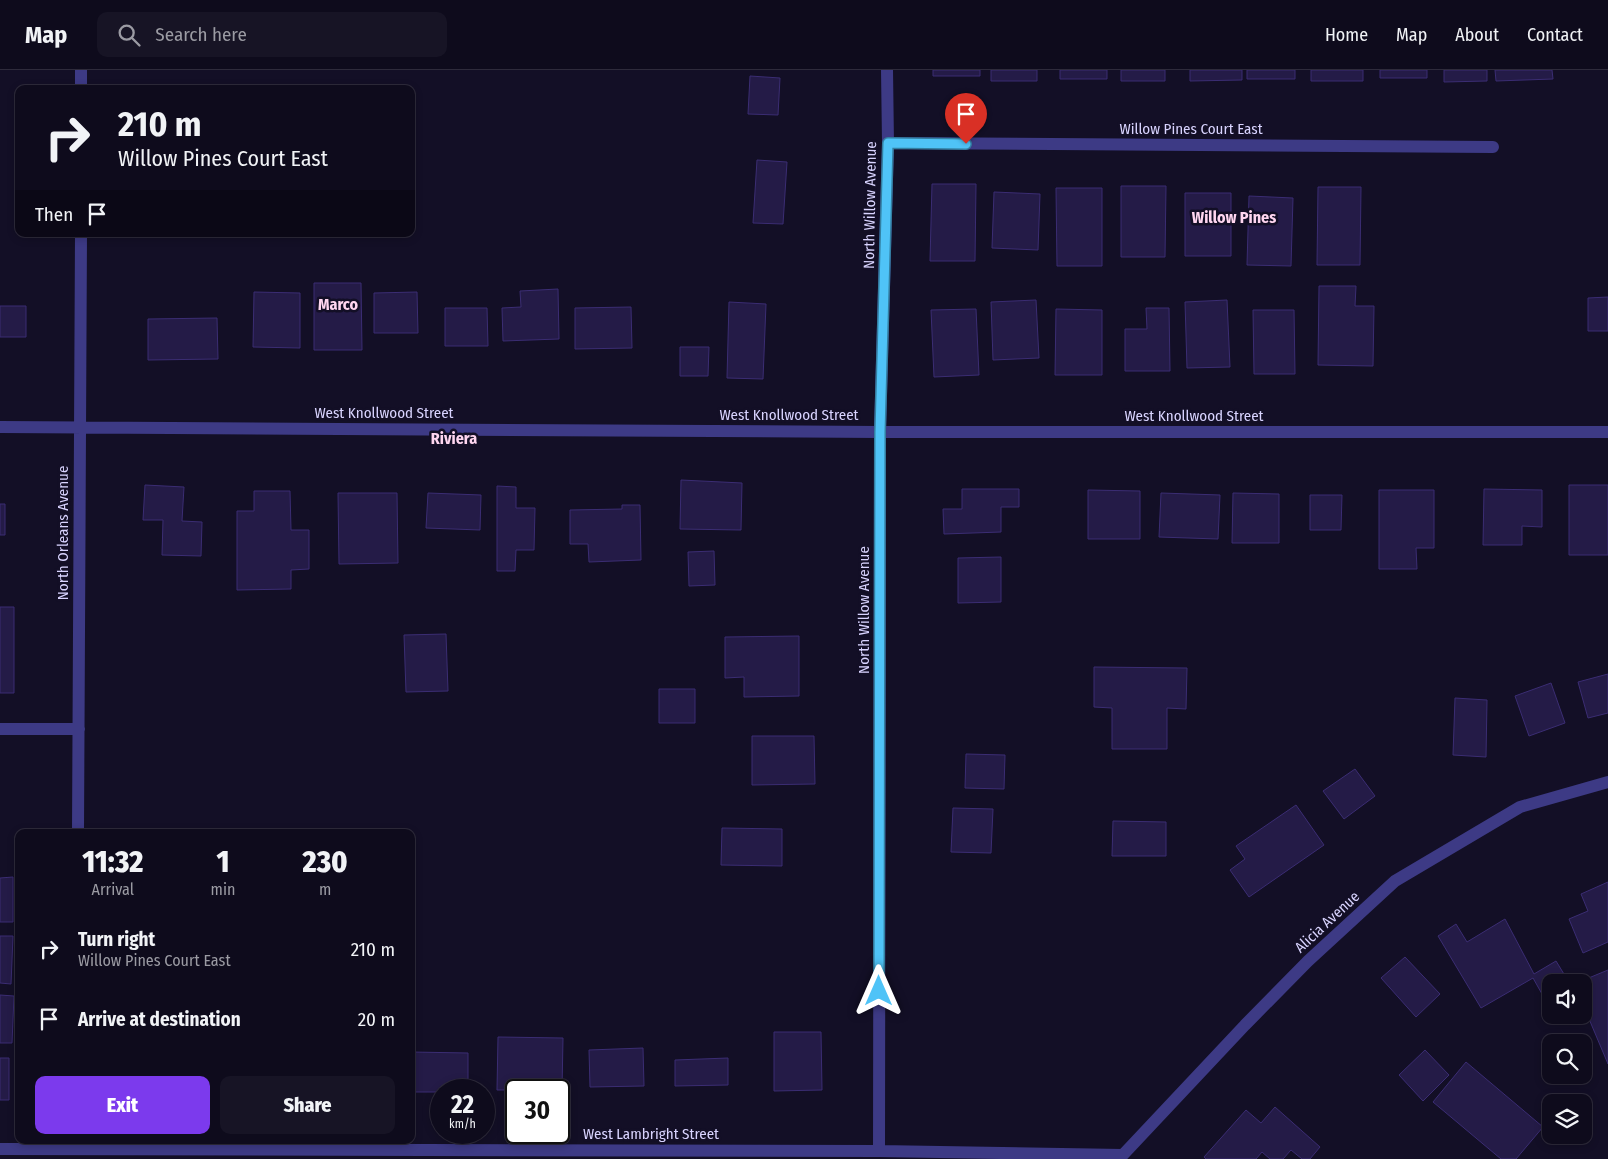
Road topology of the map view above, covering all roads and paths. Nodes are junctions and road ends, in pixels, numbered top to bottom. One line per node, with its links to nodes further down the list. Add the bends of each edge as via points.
1 (81, 70): 3 (street)
2 (887, 70): 4 (street, North Willow Avenue)
3 (81, 85)
4 (888, 143): 5 (street, Willow Pines Court East); 9 (street, North Willow Avenue)
5 (1493, 148)
6 (81, 237): 8 (street, North Orleans Avenue)
7 (0, 426): 8 (street, West Knollwood Street)
8 (80, 427): 9 (street, West Knollwood Street); 12 (street, North Orleans Avenue)
9 (880, 432): 10 (street, West Knollwood Street); 17 (street, North Willow Avenue)
10 (1608, 432)
11 (0, 729): 12 (street)
12 (79, 729): 14 (street, North Orleans Avenue)
13 (1608, 782): 18 (street, Alicia Avenue, via 1520,807 1395,881 1302,968)
14 (78, 829)
15 (0, 1149): 16 (street, West Lambright Street)
16 (75, 1149): 17 (street, West Lambright Street)
17 (879, 1151): 18 (street, West Lambright Street)
18 (1121, 1157)

